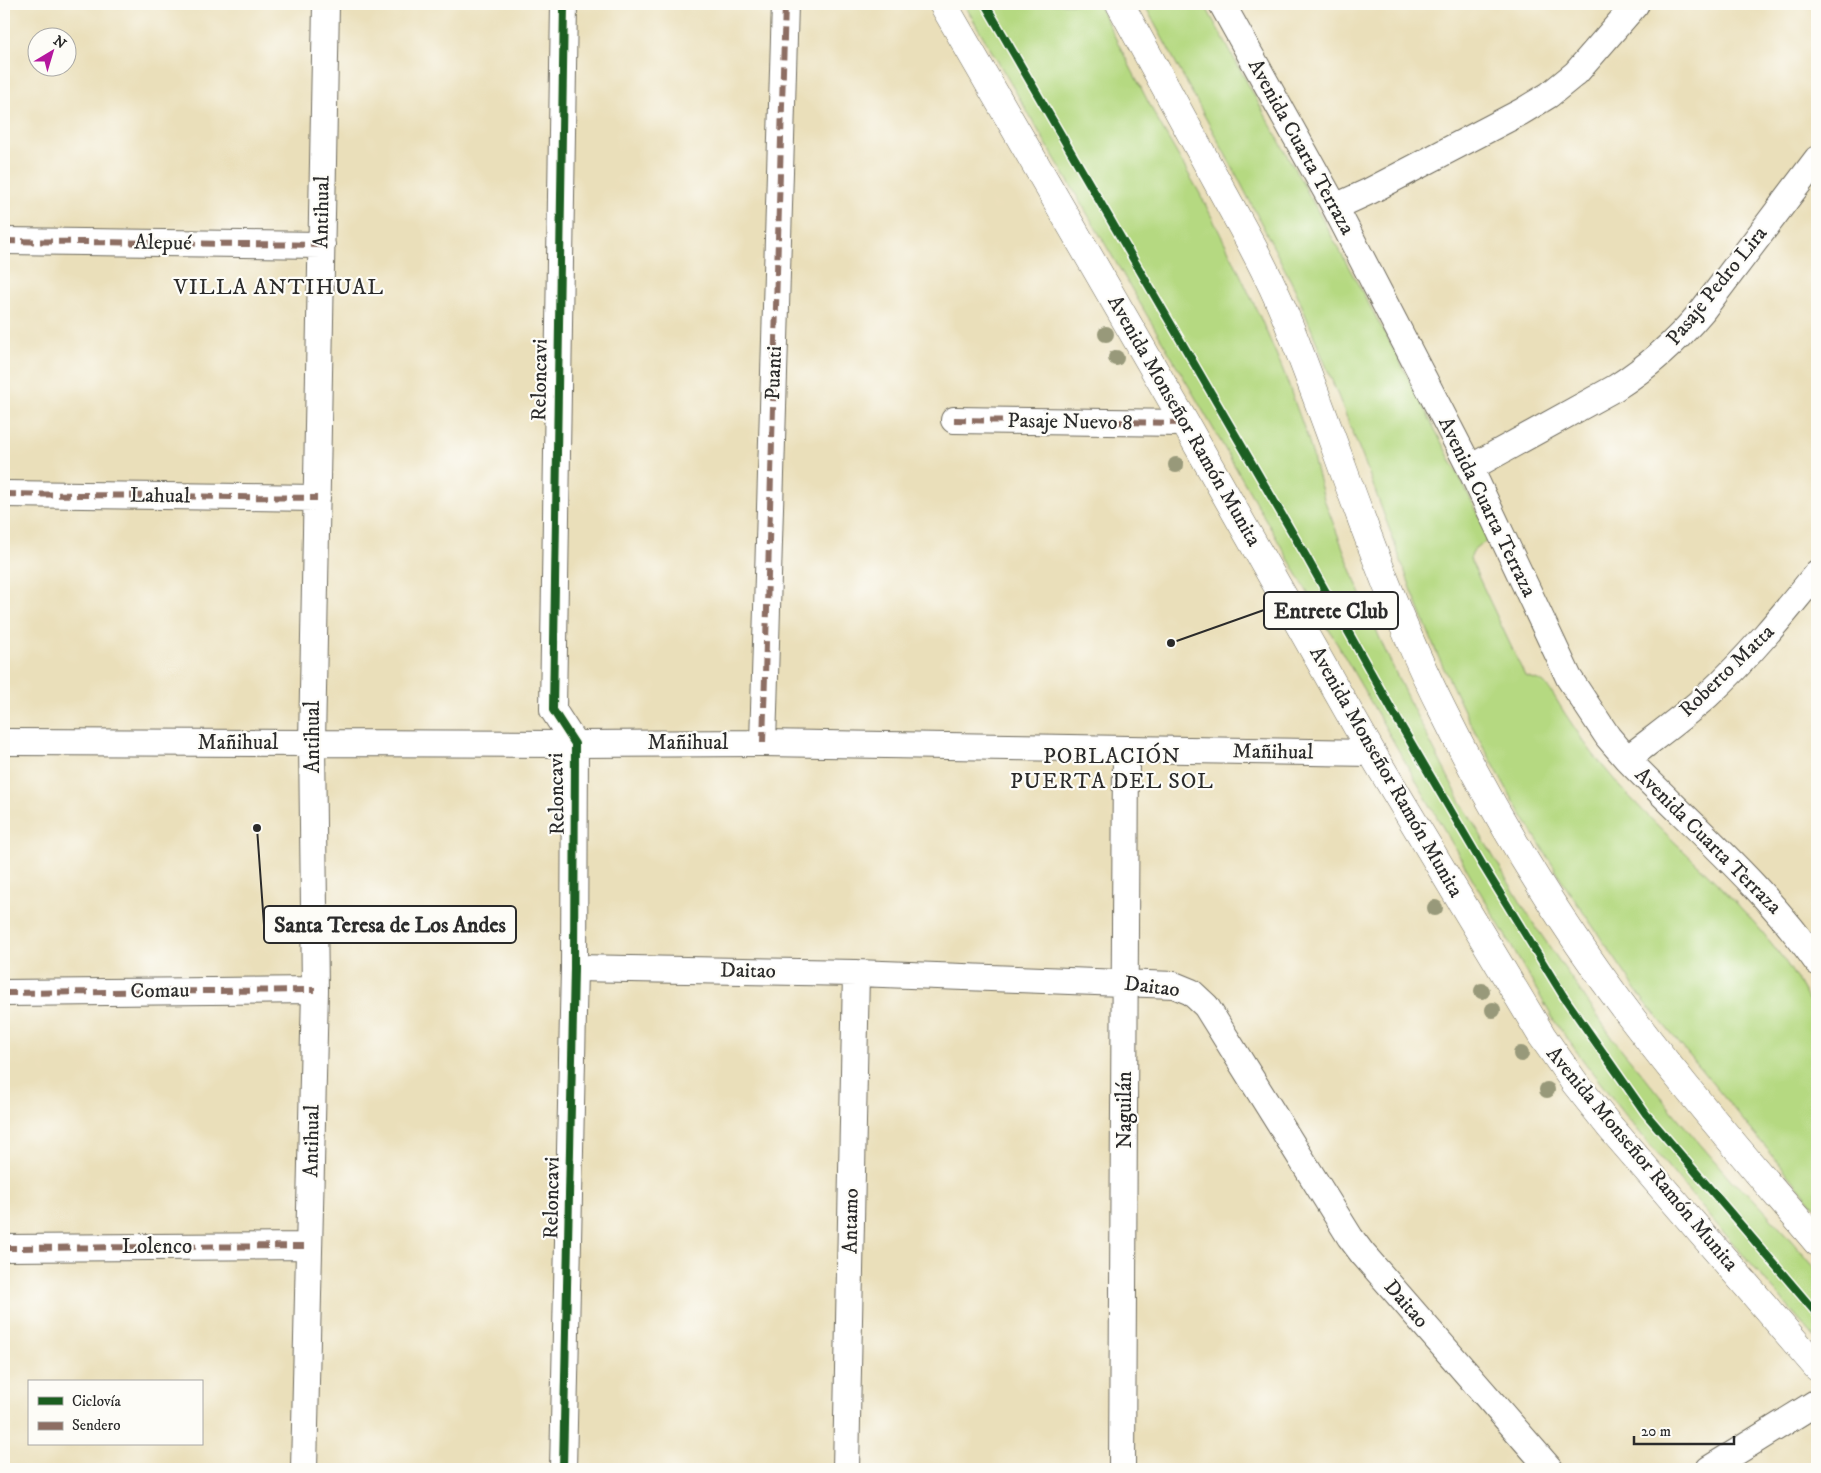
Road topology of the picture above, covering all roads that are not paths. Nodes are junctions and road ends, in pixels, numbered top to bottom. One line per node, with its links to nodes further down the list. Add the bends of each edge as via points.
1 (326, 4): 11 (street, Antihual)
2 (564, 4): 21 (street, Reloncavi, via 553,710)
3 (785, 4): 20 (street, Puanti)
4 (943, 4): 13 (main road, Avenida Monseñor Ramón Munita)
5 (1120, 4): 31 (main road, via 1260,260 1284,313 1402,624 1442,711 1492,801 1539,883 1634,1020)
6 (1222, 4): 9 (street, Avenida Cuarta Terraza)
7 (1636, 4): 9 (street, via 1576,73 1549,95)
8 (1817, 159): 14 (street, Pasaje Pedro Lira, via 1702,312 1656,359 1615,388)
9 (1335, 207): 14 (street, Avenida Cuarta Terraza)
10 (4, 241): 11 (street, Alepué)
11 (322, 245): 16 (street, Antihual)
12 (954, 420): 13 (street, Pasaje Nuevo 8)
13 (1185, 423): 23 (main road, Avenida Monseñor Ramón Munita)
14 (1470, 468): 24 (street, Avenida Cuarta Terraza, via 1569,678 1608,737)
15 (4, 494): 16 (street, Lahual)
16 (317, 498): 19 (street, Antihual)
17 (1817, 573): 24 (street, Roberto Matta, via 1778,622 1707,695)
18 (4, 742): 19 (street, Mañihual)
19 (312, 743): 21 (street, Mañihual); 29 (street, Antihual)
20 (762, 743): 21 (street, Mañihual); 22 (street, Mañihual)
21 (575, 744): 26 (street, Reloncavi)
22 (1126, 750): 23 (street, Mañihual); 28 (street, Naguilán)
23 (1372, 753): 34 (main road, Avenida Monseñor Ramón Munita, via 1542,1036 1575,1083)
24 (1627, 759): 25 (street, Avenida Cuarta Terraza, via 1764,895)
25 (1817, 962)
26 (574, 968): 27 (street, Daitao); 37 (street, Reloncavi)
27 (856, 973): 28 (street, Daitao); 38 (street, Antamo)
28 (1126, 983): 39 (street, Naguilán); 40 (street, Daitao, via 1174,985 1195,995 1206,1006 1350,1237)
29 (315, 990): 30 (street, Comau); 32 (street, Antihual)
30 (4, 993)
31 (1817, 1242)
32 (309, 1246): 33 (street, Lolenco); 36 (street, Antihual)
33 (4, 1248)
34 (1817, 1367)
35 (1817, 1402): 41 (street)
36 (304, 1469)
37 (563, 1469)
38 (846, 1469)
39 (1122, 1469)
40 (1550, 1469)
41 (1709, 1469)

